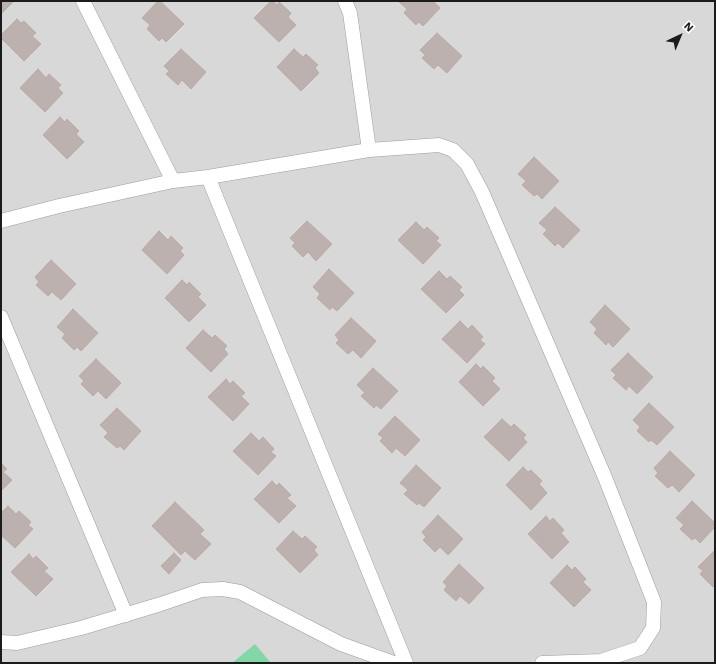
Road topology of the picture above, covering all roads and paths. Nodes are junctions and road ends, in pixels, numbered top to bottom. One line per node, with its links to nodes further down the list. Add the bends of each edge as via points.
1 (83, 1): 5 (street)
2 (345, 1): 3 (street, via 350,13)
3 (369, 150): 4 (street); 12 (street, via 439,145 453,150 467,164 482,192 604,476 654,602 653,628 640,648 601,661)
4 (208, 177): 5 (street); 11 (street)
5 (173, 181): 6 (street)
6 (1, 221)
7 (1, 316): 8 (street)
8 (126, 615): 9 (street, via 17,643); 10 (street, via 202,590 223,589 240,592 341,644)
9 (1, 642)
10 (394, 663)
11 (406, 663)
12 (542, 663)

